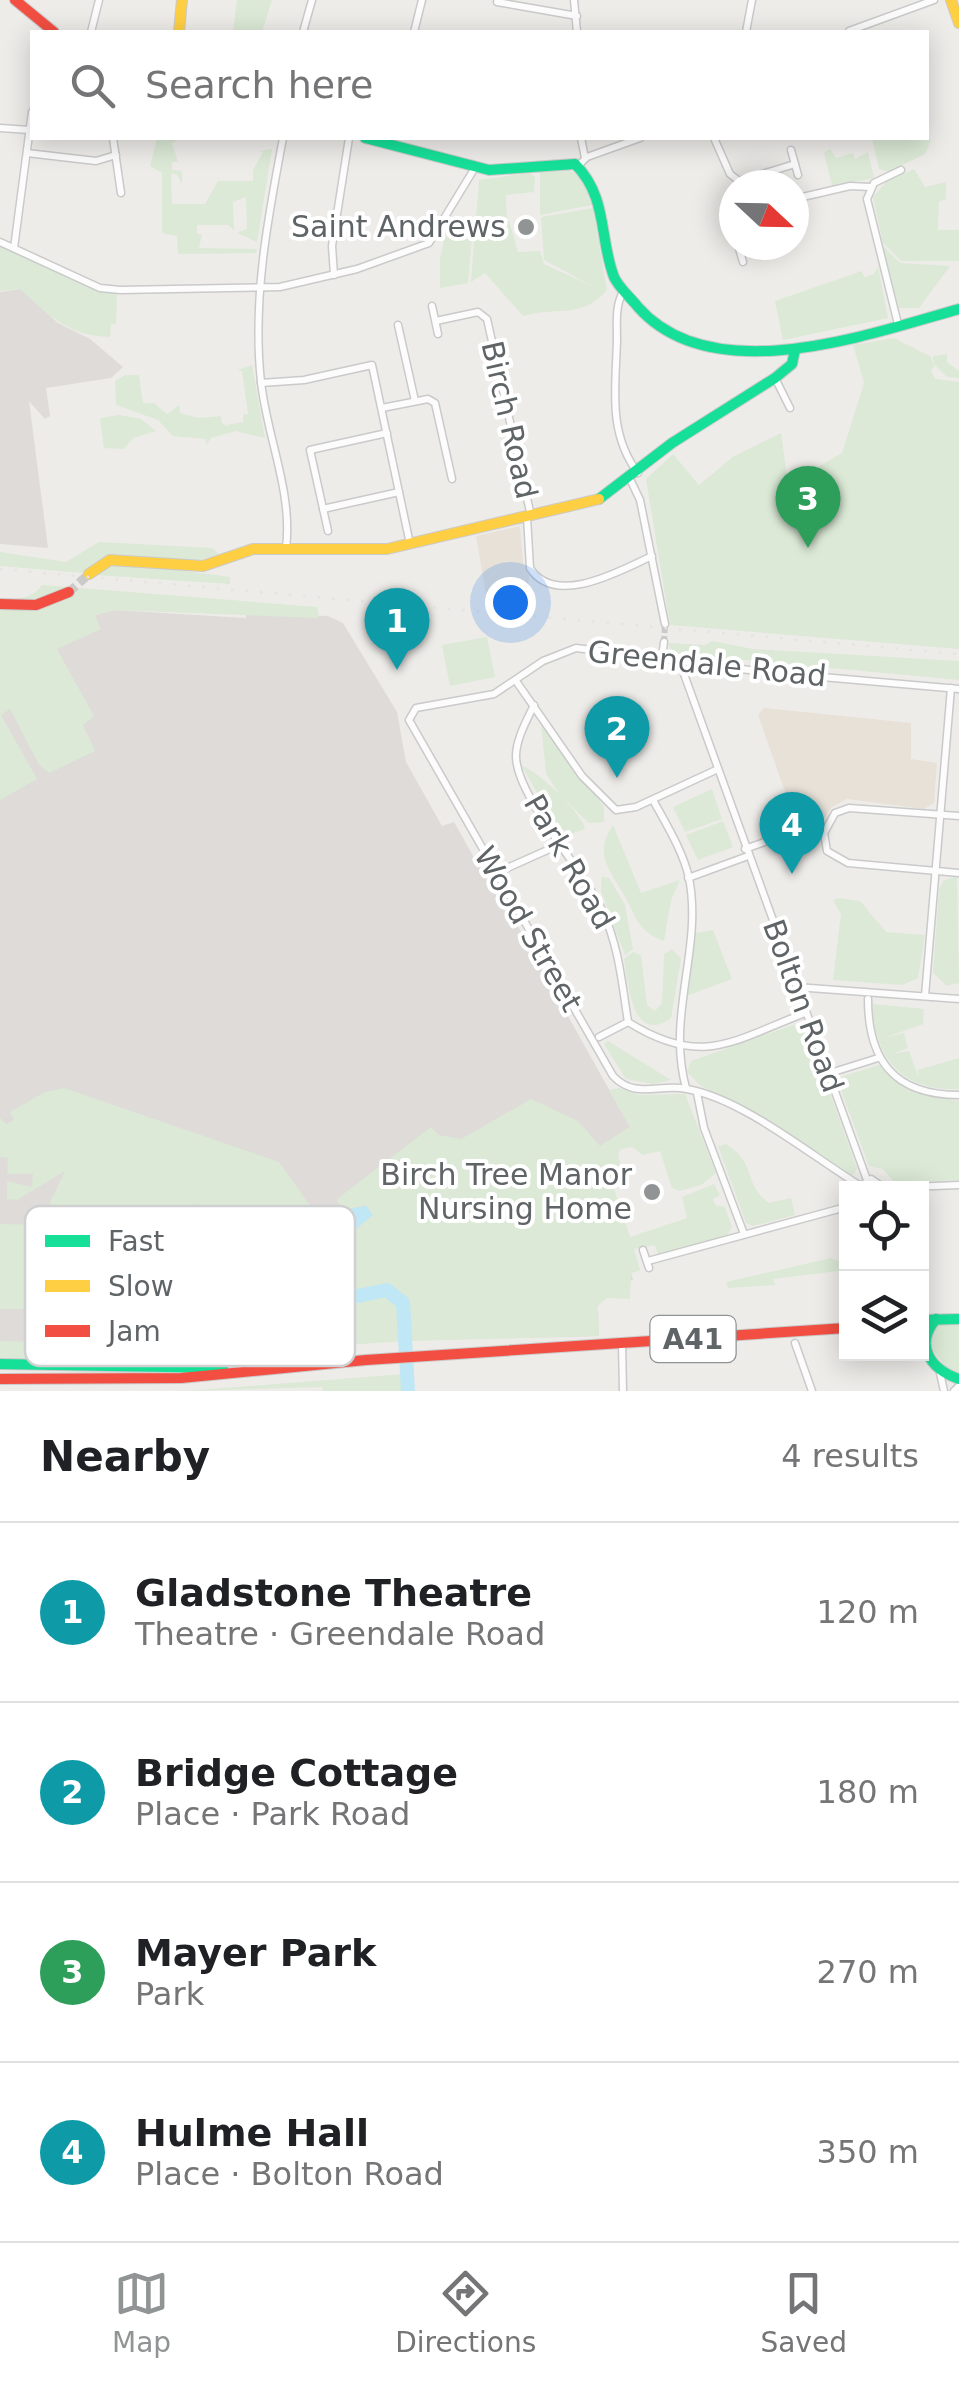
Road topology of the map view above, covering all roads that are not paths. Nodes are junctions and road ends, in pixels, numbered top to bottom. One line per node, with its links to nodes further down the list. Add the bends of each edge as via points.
1 (99, 0): 14 (street)
2 (182, 0): 15 (main road)
3 (312, 0): 16 (street)
4 (422, 0): 17 (street)
5 (574, 0): 11 (street)
6 (752, 0): 19 (street)
7 (934, 0): 20 (street)
8 (952, 0): 12 (main road)
9 (497, 2): 11 (street)
10 (22, 3): 13 (main road)
11 (576, 16): 18 (street)
12 (958, 17)
13 (48, 30)
14 (92, 30)
15 (179, 30)
16 (304, 30)
17 (414, 30)
18 (577, 30)
19 (746, 30)
20 (852, 30)
21 (0, 128): 22 (street)
22 (30, 130): 31 (street)
23 (114, 140): 32 (street)
24 (283, 140): 44 (street)
25 (349, 140): 43 (street, via 332,246)
26 (387, 140): 35 (main road)
27 (581, 140): 33 (street)
28 (635, 140): 33 (street)
29 (715, 140): 34 (street, via 739,181)
30 (792, 150): 34 (street)
31 (27, 154): 32 (street, via 96,161); 42 (street)
32 (116, 156): 39 (street)
33 (582, 162): 35 (main road); 45 (main road)
34 (795, 164): 36 (street)
35 (476, 166): 43 (street, via 429,243)
36 (797, 170)
37 (902, 170): 38 (street)
38 (871, 187): 40 (street); 49 (street, via 868,216)
39 (122, 196)
40 (809, 196)
41 (0, 242): 42 (street)
42 (14, 248): 44 (street, via 110,290)
43 (334, 275): 44 (street)
44 (261, 289): 54 (street)
45 (622, 292): 52 (main road, via 660,328 697,346); 59 (street, via 614,407)
46 (432, 306): 48 (street, Birch Road)
47 (959, 309): 49 (main road)
48 (436, 321): 51 (street, Birch Road); 63 (street, Birch Road, via 478,312 486,320)
49 (898, 324): 52 (main road)
50 (398, 325): 55 (street)
51 (438, 334)
52 (795, 350): 53 (main road, via 792,364)
53 (775, 378): 57 (street); 59 (main road, via 686,433)
54 (261, 382): 56 (street, via 372,365); 66 (street, via 288,520)
55 (415, 401): 56 (street); 60 (street, via 428,399 437,407)
56 (382, 408): 58 (street)
57 (790, 408)
58 (387, 432): 61 (street); 62 (street, via 310,450)
59 (634, 476): 63 (main road, via 598,500); 67 (street)
60 (452, 479)
61 (399, 492): 62 (street); 65 (street)
62 (323, 509): 64 (street)
63 (529, 517): 65 (main road); 67 (street, via 530,568 544,580 584,584)
64 (328, 531)
65 (410, 544): 66 (main road)
66 (286, 548): 68 (main road, via 253,548 203,566 110,560)
67 (652, 556): 71 (street)
68 (89, 574)
69 (69, 592): 70 (main road, via 27,607)
70 (0, 604)
71 (665, 624)
72 (664, 642): 73 (street)
73 (662, 658): 74 (street, Greendale Road); 75 (street, Greendale Road, via 576,648)
74 (680, 663): 76 (street, Greendale Road); 79 (street, Bolton Road)
75 (516, 681): 77 (street, Park Road); 78 (street, Greendale Road, via 494,694)
76 (955, 689): 81 (street)
77 (534, 705): 80 (street, Park Road, via 608,805 624,811); 84 (street, Park Road, via 518,746 518,768)
78 (410, 714): 87 (street, Wood Street, via 409,724)
79 (718, 769): 80 (street); 85 (street, Bolton Road)
80 (653, 800): 89 (street)
81 (942, 815): 82 (street); 83 (street, via 850,808 835,813); 86 (street)
82 (959, 816)
83 (824, 833): 85 (street, via 795,830); 86 (street, via 828,851 848,864)
84 (562, 844): 87 (street); 95 (street, Park Road, via 610,927)
85 (747, 852): 89 (street); 90 (street, Bolton Road)
86 (937, 872): 88 (street); 91 (street)
87 (496, 873): 100 (street, Wood Street, via 613,1076 637,1090)
88 (959, 873)
89 (688, 878): 97 (street)
90 (796, 987): 91 (street); 94 (street, Bolton Road)
91 (924, 996): 93 (street)
92 (868, 999): 98 (street)
93 (959, 999)
94 (805, 1013): 97 (street, via 719,1046); 99 (street, Bolton Road)
95 (628, 1022): 96 (street); 97 (street)
96 (599, 1037)
97 (678, 1047): 100 (street)
98 (878, 1058): 99 (street); 102 (street, via 916,1088)
99 (827, 1074): 103 (street, Bolton Road)
100 (686, 1088): 101 (street)
101 (697, 1092): 104 (street, via 754,1118); 108 (street)
102 (959, 1094)
103 (868, 1180)
104 (849, 1181)
105 (959, 1185): 106 (street)
106 (929, 1186)
107 (839, 1208): 108 (street)
108 (744, 1234): 109 (street, via 649,1264)
109 (643, 1250)
110 (959, 1318): 111 (main road)
111 (936, 1319): 112 (main road); 114 (main road)
112 (929, 1320)
113 (839, 1328): 116 (main road, A41)
114 (929, 1332)
115 (795, 1343): 126 (street)
116 (622, 1344): 118 (main road, A41); 125 (street)
117 (929, 1356): 121 (main road)
118 (355, 1361)
119 (0, 1364): 123 (main road, A41)
120 (307, 1366): 123 (main road, A41)
121 (940, 1373): 124 (main road); 127 (street)
122 (0, 1379): 123 (main road, A41)
123 (157, 1381)
124 (957, 1385)
125 (623, 1391)
126 (812, 1391)
127 (944, 1391)

